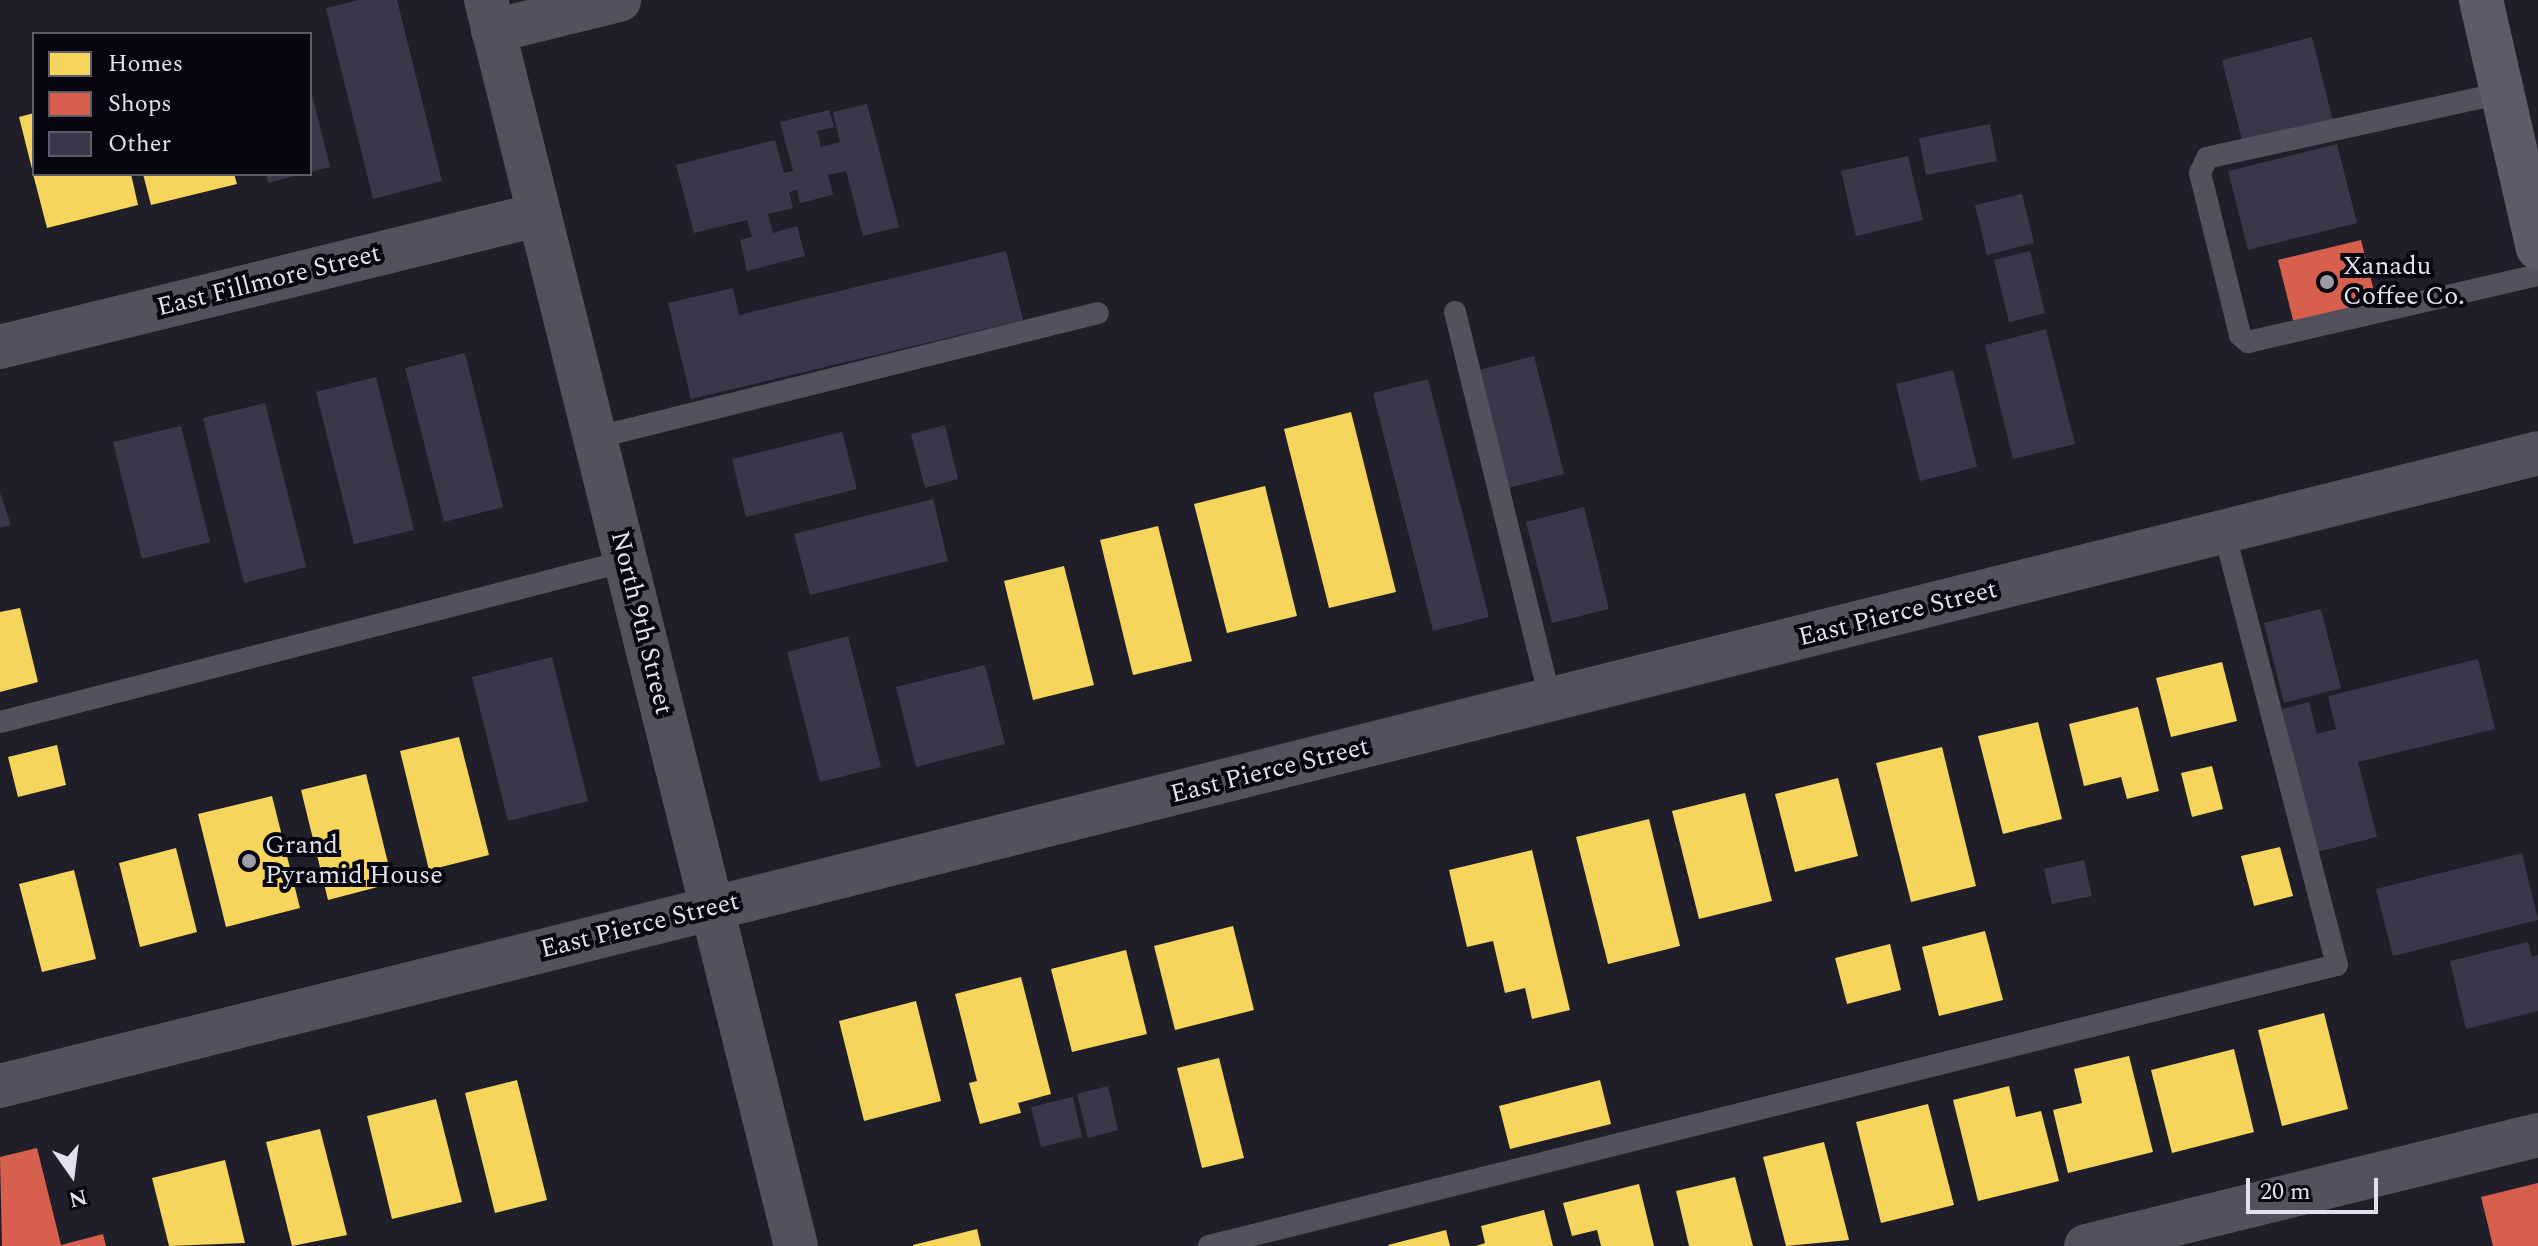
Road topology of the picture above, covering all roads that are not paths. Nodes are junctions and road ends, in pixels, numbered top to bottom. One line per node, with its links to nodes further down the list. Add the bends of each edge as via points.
1 (619, 0): 3 (street)
2 (2481, 0): 4 (main road)
3 (490, 16): 5 (street, North 9th Street)
4 (2502, 93): 6 (main road); 6 (lane, via 2207,158 2200,173 2240,335 2248,342)
5 (537, 215): 9 (street, East Fillmore Street); 10 (street, North 9th Street)
6 (2537, 248)
7 (1455, 312): 14 (lane)
8 (1098, 313): 10 (lane)
9 (0, 347)
10 (594, 438): 13 (street, North 9th Street)
11 (2538, 453): 12 (street, East Pierce Street)
12 (2224, 531): 14 (street, East Pierce Street); 20 (lane, via 2337,965)
13 (626, 561): 15 (lane); 16 (street, North 9th Street)
14 (1551, 702): 16 (street, East Pierce Street)
15 (0, 722)
16 (711, 908): 17 (street, East Pierce Street); 19 (street, North 9th Street)
17 (0, 1086)
18 (2538, 1135): 21 (street)
19 (795, 1246)
20 (1209, 1246)
21 (2086, 1246)

